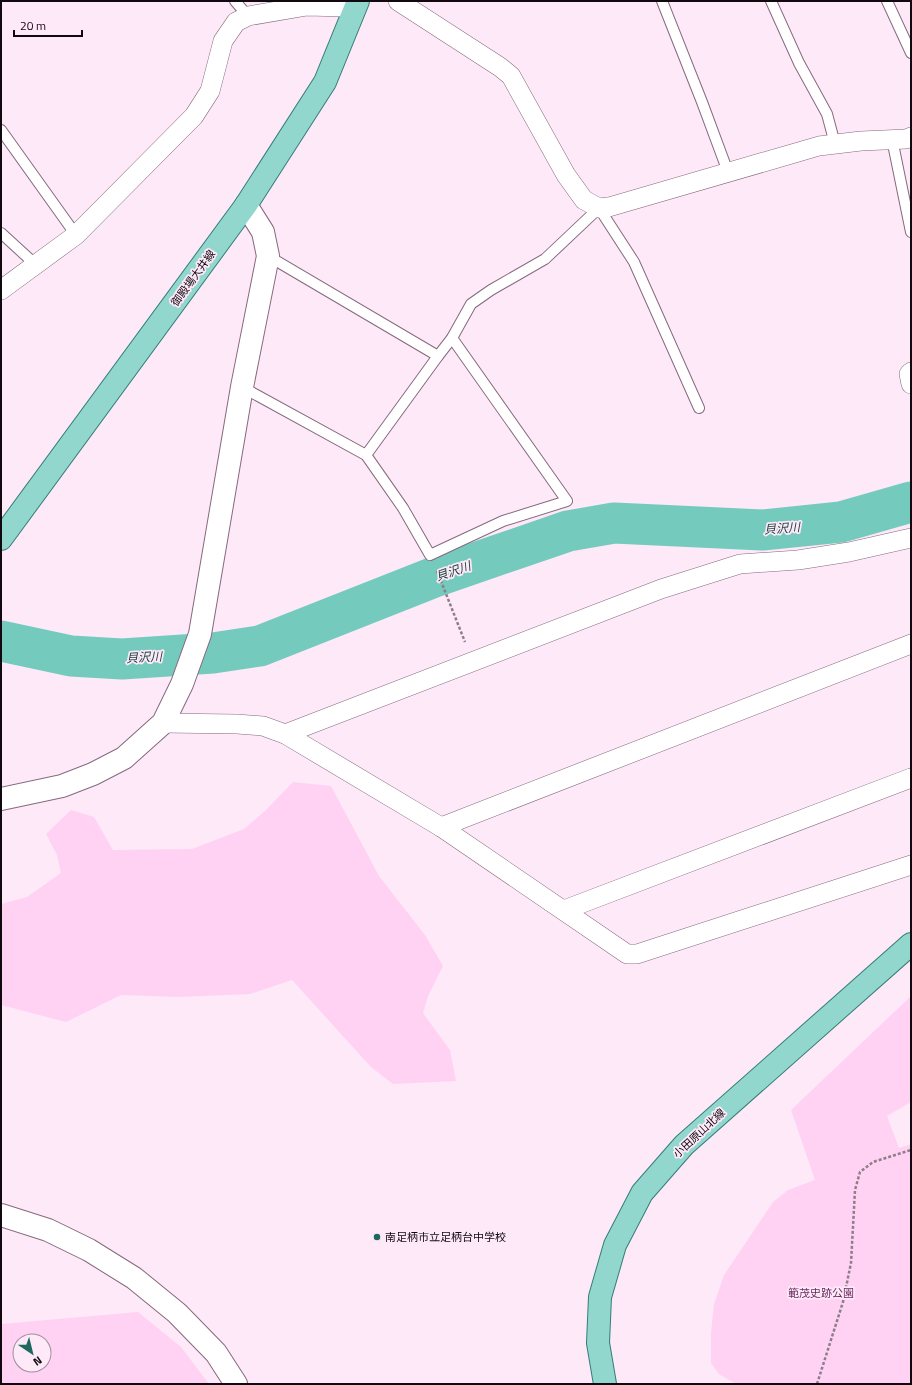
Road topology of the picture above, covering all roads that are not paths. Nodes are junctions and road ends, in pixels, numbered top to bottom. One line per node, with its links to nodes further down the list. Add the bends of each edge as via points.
1 (235, 1): 7 (lane)
2 (398, 1): 15 (street, via 511,76 566,175 584,200)
3 (662, 1): 13 (lane)
4 (771, 1): 12 (lane, via 799,63 827,114)
5 (887, 1): 8 (lane)
6 (356, 5): 7 (street, via 307,6); 14 (main road, 御殿場大井線, via 325,82)
7 (248, 16): 18 (street, via 236,22 223,41 210,91 194,116)
8 (911, 53)
9 (1, 130): 18 (lane)
10 (911, 137): 11 (street)
11 (892, 139): 12 (street); 16 (lane)
12 (835, 144): 13 (street, via 819,146)
13 (728, 172): 15 (street)
14 (246, 205): 19 (street, via 263,232); 29 (main road, 御殿場大井線)
15 (599, 208): 22 (lane, via 545,259 471,304); 27 (lane, via 634,262)
16 (911, 232)
17 (1, 233): 20 (lane)
18 (76, 235): 20 (street)
19 (268, 256): 23 (lane); 26 (street)
20 (36, 265): 21 (street)
21 (1, 290)
22 (452, 338): 23 (lane); 28 (lane, via 567,501 503,521 430,555 403,508)
23 (438, 356): 28 (lane)
24 (911, 372): 25 (street)
25 (911, 384)
26 (242, 387): 28 (lane); 32 (street, via 200,634 182,684)
27 (699, 408)
28 (366, 456)
29 (4, 528)
30 (911, 538): 33 (street, via 798,560 740,564 661,589)
31 (911, 644): 36 (street)
32 (163, 723): 33 (street, via 263,726); 35 (street, via 124,758 93,774 62,786)
33 (285, 734): 36 (street)
34 (911, 778): 38 (street)
35 (1, 799)
36 (441, 827): 38 (street)
37 (911, 865): 38 (street, via 637,954 627,954)
38 (564, 910)
39 (911, 944): 42 (main road, 小田原山北線, via 684,1145 642,1193 615,1245 600,1297 598,1343)
40 (1, 1215): 41 (street, via 48,1230 89,1250 134,1278 177,1313 216,1353)
41 (236, 1384)
42 (605, 1384)

